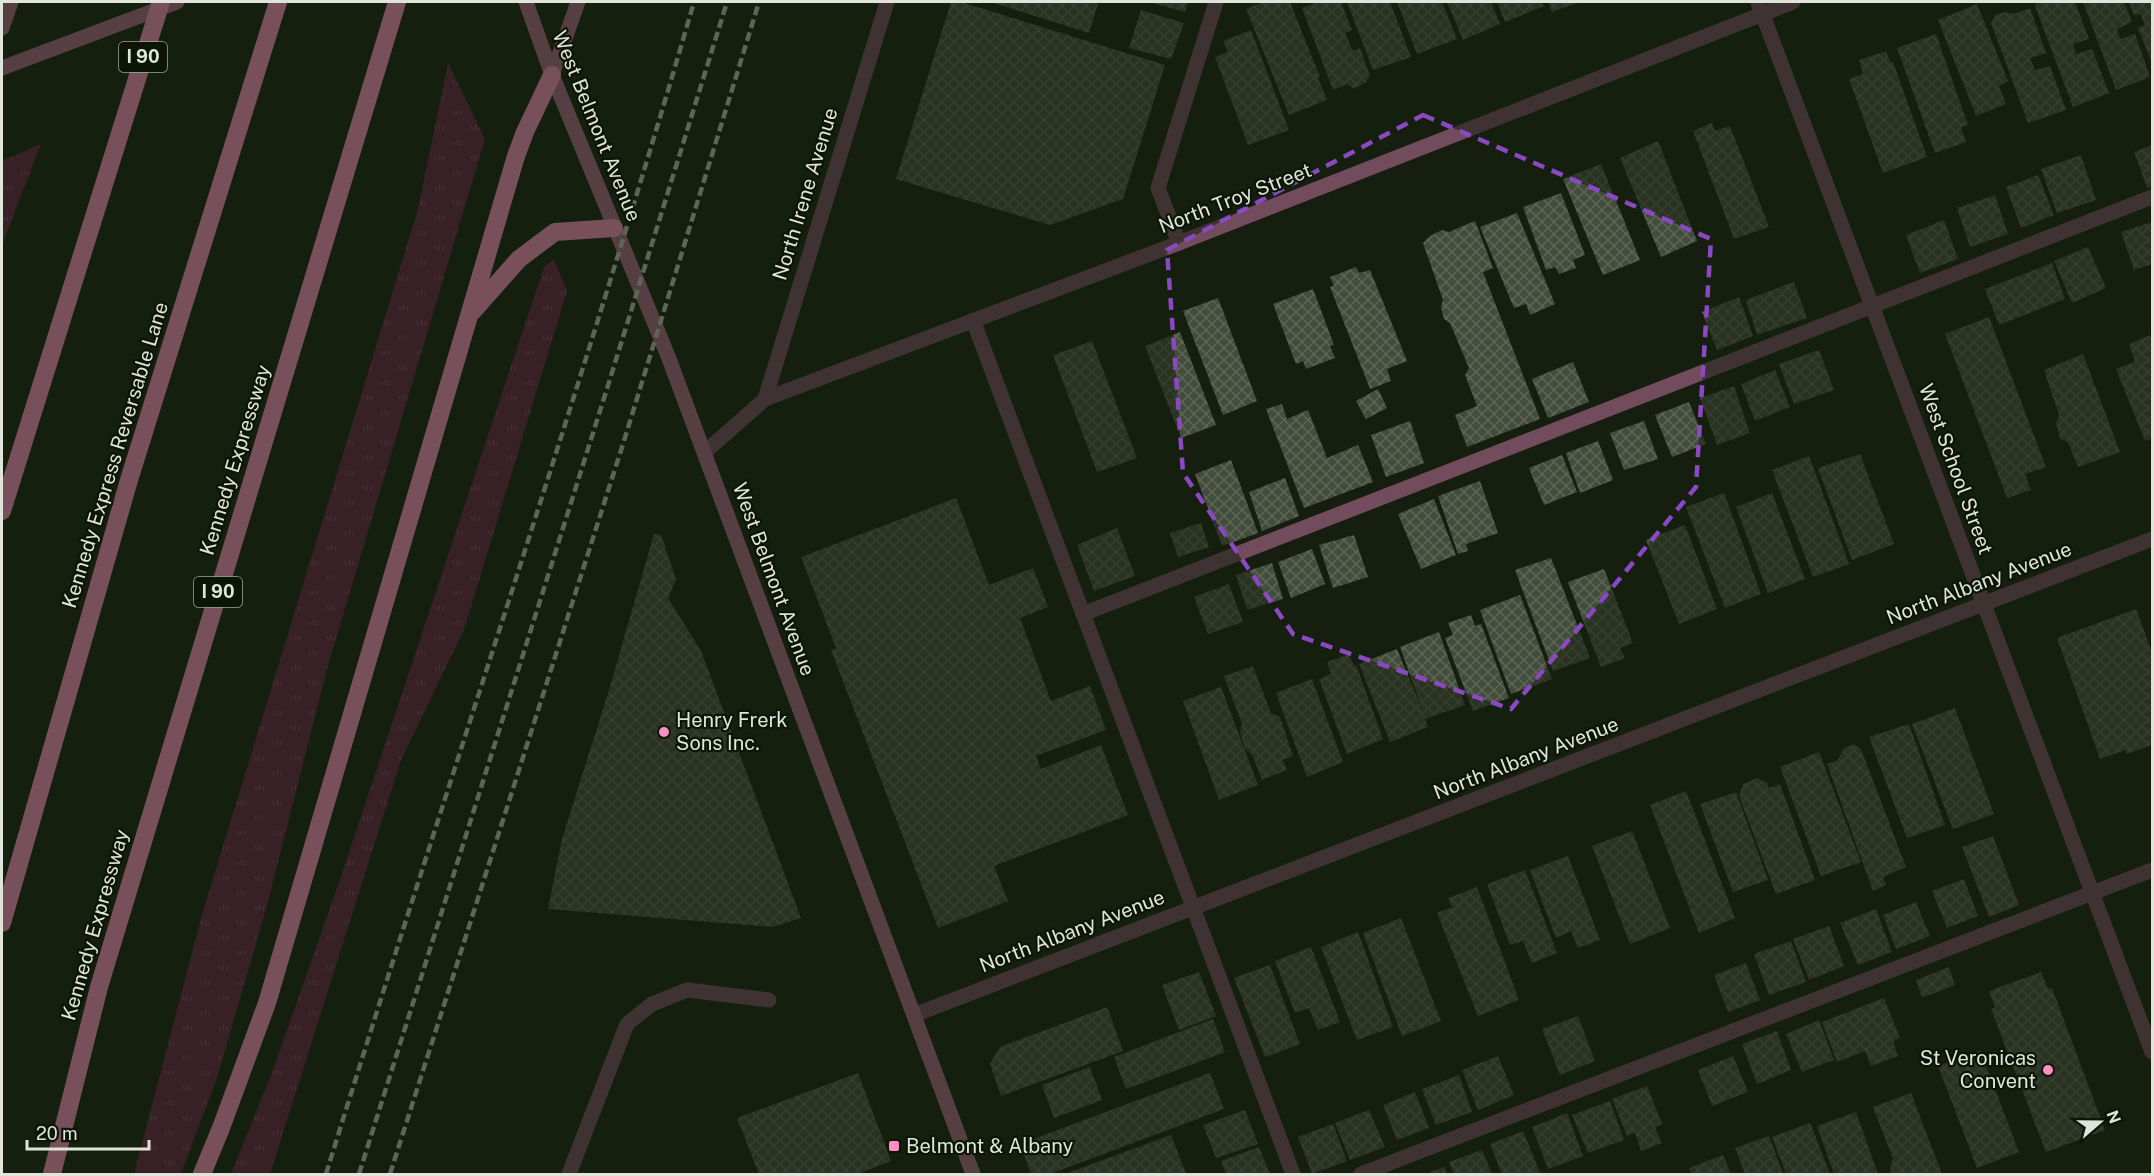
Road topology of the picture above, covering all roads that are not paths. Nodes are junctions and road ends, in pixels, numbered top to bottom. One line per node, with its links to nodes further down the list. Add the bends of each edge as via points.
1 (11, 2): 12 (main road)
2 (161, 2): 23 (highway, I 90)
3 (177, 2): 13 (main road)
4 (278, 2): 30 (highway, Kennedy Express Reversable Lane, via 129,480)
5 (525, 2): 14 (main road, West Belmont Avenue)
6 (578, 2): 14 (main road)
7 (886, 2): 21 (street, North Irene Avenue)
8 (1216, 2): 17 (street, via 1158,188)
9 (1793, 2): 11 (street, North Troy Street)
10 (395, 6): 34 (highway, Kennedy Expressway / I 90, via 99,987)
11 (1760, 7): 17 (street, North Troy Street); 18 (street, West School Street)
12 (2, 28)
13 (2, 68)
14 (552, 75): 16 (main road, West Belmont Avenue); 19 (highway, via 516,156)
15 (2152, 197): 18 (street)
16 (615, 228): 19 (highway, via 555,232 519,259); 22 (main road, West Belmont Avenue)
17 (1179, 243): 20 (street, North Troy Street)
18 (1872, 306): 25 (street, West School Street); 26 (street)
19 (470, 314): 35 (highway, via 267,1002)
20 (973, 320): 21 (street, North Troy Street); 26 (street)
21 (765, 399): 22 (street, North Troy Street)
22 (705, 452): 32 (main road, West Belmont Avenue)
23 (2, 512)
24 (2152, 539): 25 (street, North Albany Avenue)
25 (1984, 604): 28 (street, West School Street); 29 (street, North Albany Avenue)
26 (1083, 614): 29 (street)
27 (2152, 870): 28 (street)
28 (2093, 894): 33 (street, West School Street); 39 (street)
29 (1193, 908): 32 (street, North Albany Avenue); 38 (street)
30 (2, 923)
31 (769, 1000): 36 (street, via 687,990 652,1004 627,1024)
32 (914, 1015): 37 (main road, West Belmont Avenue)
33 (2152, 1052)
34 (52, 1174)
35 (202, 1174)
36 (569, 1174)
37 (973, 1174)
38 (1293, 1174)
39 (1361, 1174)

